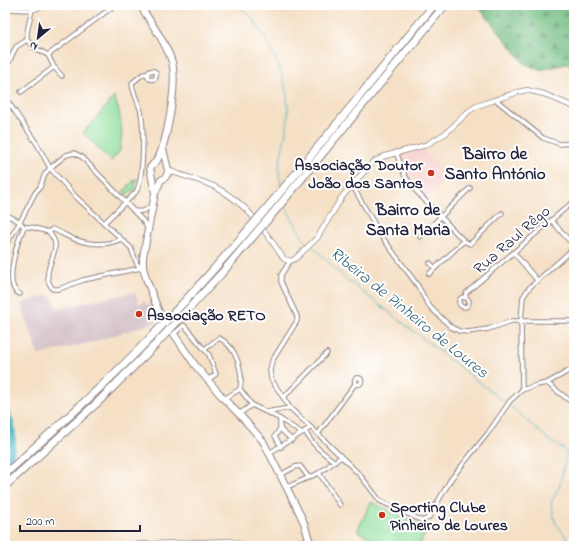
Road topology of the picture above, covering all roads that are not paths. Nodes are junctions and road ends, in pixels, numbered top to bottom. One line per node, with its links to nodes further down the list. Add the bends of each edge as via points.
1 (48, 5): 9 (street)
2 (64, 5): 3 (street)
3 (75, 5)
4 (140, 5): 21 (main road, via 163,42 172,64 171,104)
5 (434, 5): 88 (highway, bridge, via 216,266 152,336)
6 (445, 5): 91 (highway, bridge, via 210,286 98,402)
7 (111, 8): 11 (street)
8 (5, 9): 9 (street)
9 (32, 10): 10 (street)
10 (27, 40): 11 (street); 13 (street, via 16,47)
11 (48, 55): 12 (street)
12 (54, 67): 15 (street); 16 (street)
13 (5, 70)
14 (147, 74): 31 (street, via 142,74 132,83 138,99 142,124 141,178 139,188)
15 (62, 76)
16 (22, 92)
17 (5, 97): 24 (street)
18 (496, 100): 19 (street, via 527,90 544,94); 20 (street, via 543,138 560,144); 22 (street, via 469,111 438,139 426,145)
19 (574, 107)
20 (574, 143)
21 (163, 149): 23 (main road); 25 (main road)
22 (396, 152): 27 (street, via 373,162); 38 (street, via 405,176)
23 (157, 162): 25 (main road, via 160,161); 26 (main road, via 151,165)
24 (50, 168): 31 (street, via 66,155 78,154); 40 (street); 41 (street)
25 (166, 173): 26 (main road, via 158,180); 29 (main road); 51 (street, via 192,178 235,199 250,212 284,259)
26 (152, 177): 29 (main road)
27 (352, 185): 51 (street, via 314,241); 59 (street, via 382,237 431,308 451,327 459,331 478,332 512,321)
28 (470, 188): 38 (street)
29 (155, 192): 32 (main road)
30 (574, 201): 39 (street, Rua Raul Rêgo)
31 (126, 202): 33 (street); 41 (street)
32 (153, 203): 33 (street, via 141,212); 37 (main road)
33 (134, 211): 36 (street)
34 (502, 213): 47 (street, via 470,244)
35 (5, 214): 40 (street)
36 (138, 216): 37 (street); 43 (street)
37 (151, 216): 43 (main road)
38 (441, 217): 45 (street); 47 (street)
39 (551, 220): 49 (street); 50 (street, Rua Raul Rêgo)
40 (20, 222): 42 (street); 48 (street)
41 (104, 223): 46 (street)
42 (24, 227): 44 (street); 57 (street, via 12,271 13,287 17,294)
43 (148, 230): 53 (main road)
44 (49, 232): 46 (street, via 52,229 91,244 114,243); 53 (street, via 55,244 48,270 48,281 53,289)
45 (420, 237)
46 (121, 239): 53 (street, via 131,248 139,266)
47 (464, 241): 54 (street)
48 (5, 246)
49 (574, 247): 56 (street)
50 (514, 253): 56 (street); 58 (street, Rua Raul Rêgo, via 466,293)
51 (290, 262): 70 (street, via 281,275 281,282 297,321 272,361 270,370 272,379)
52 (430, 263): 54 (street)
53 (143, 268): 61 (main road, via 157,306)
54 (435, 268): 55 (street)
55 (430, 274)
56 (537, 280): 59 (street, via 524,297)
57 (20, 294)
58 (465, 298)
59 (521, 321): 60 (street); 69 (street)
60 (574, 321)
61 (174, 335): 62 (street, via 184,325); 65 (main road)
62 (205, 349): 65 (street, via 216,374); 68 (street, via 219,338 225,341 239,365)
63 (327, 353): 70 (street)
64 (574, 368): 66 (street)
65 (208, 380): 71 (main road)
66 (546, 383): 69 (street); 72 (street)
67 (355, 384): 81 (street)
68 (240, 389): 71 (street); 73 (street)
69 (522, 390): 85 (street, via 505,407 451,479 429,517 423,521 380,501 367,482)
70 (284, 397): 74 (street)
71 (224, 399): 76 (main road)
72 (574, 404)
73 (252, 405): 75 (street); 76 (street)
74 (290, 408): 75 (street); 78 (street)
75 (266, 412): 77 (street)
76 (239, 414): 84 (main road, via 263,441)
77 (281, 419): 79 (street); 80 (street)
78 (310, 428): 80 (street); 81 (street)
79 (280, 429): 82 (street); 83 (street, via 275,436)
80 (303, 432): 82 (street); 86 (street)
81 (318, 434): 85 (street)
82 (292, 440): 83 (street)
83 (281, 447): 84 (street)
84 (269, 453): 89 (main road)
85 (341, 457): 86 (street)
86 (335, 462): 87 (street)
87 (319, 473): 90 (street); 93 (street)
88 (5, 474)
89 (280, 475): 90 (street, via 300,466); 92 (main road)
90 (309, 478): 92 (street)
91 (5, 486)
92 (287, 488): 94 (main road, via 304,523)
93 (340, 505)
94 (310, 543): 100 (street)
95 (196, 544): 96 (street); 97 (street, via 230,541)
96 (157, 545): 98 (street)
97 (240, 545): 99 (street)
98 (98, 546)
99 (246, 546)
100 (269, 546)

